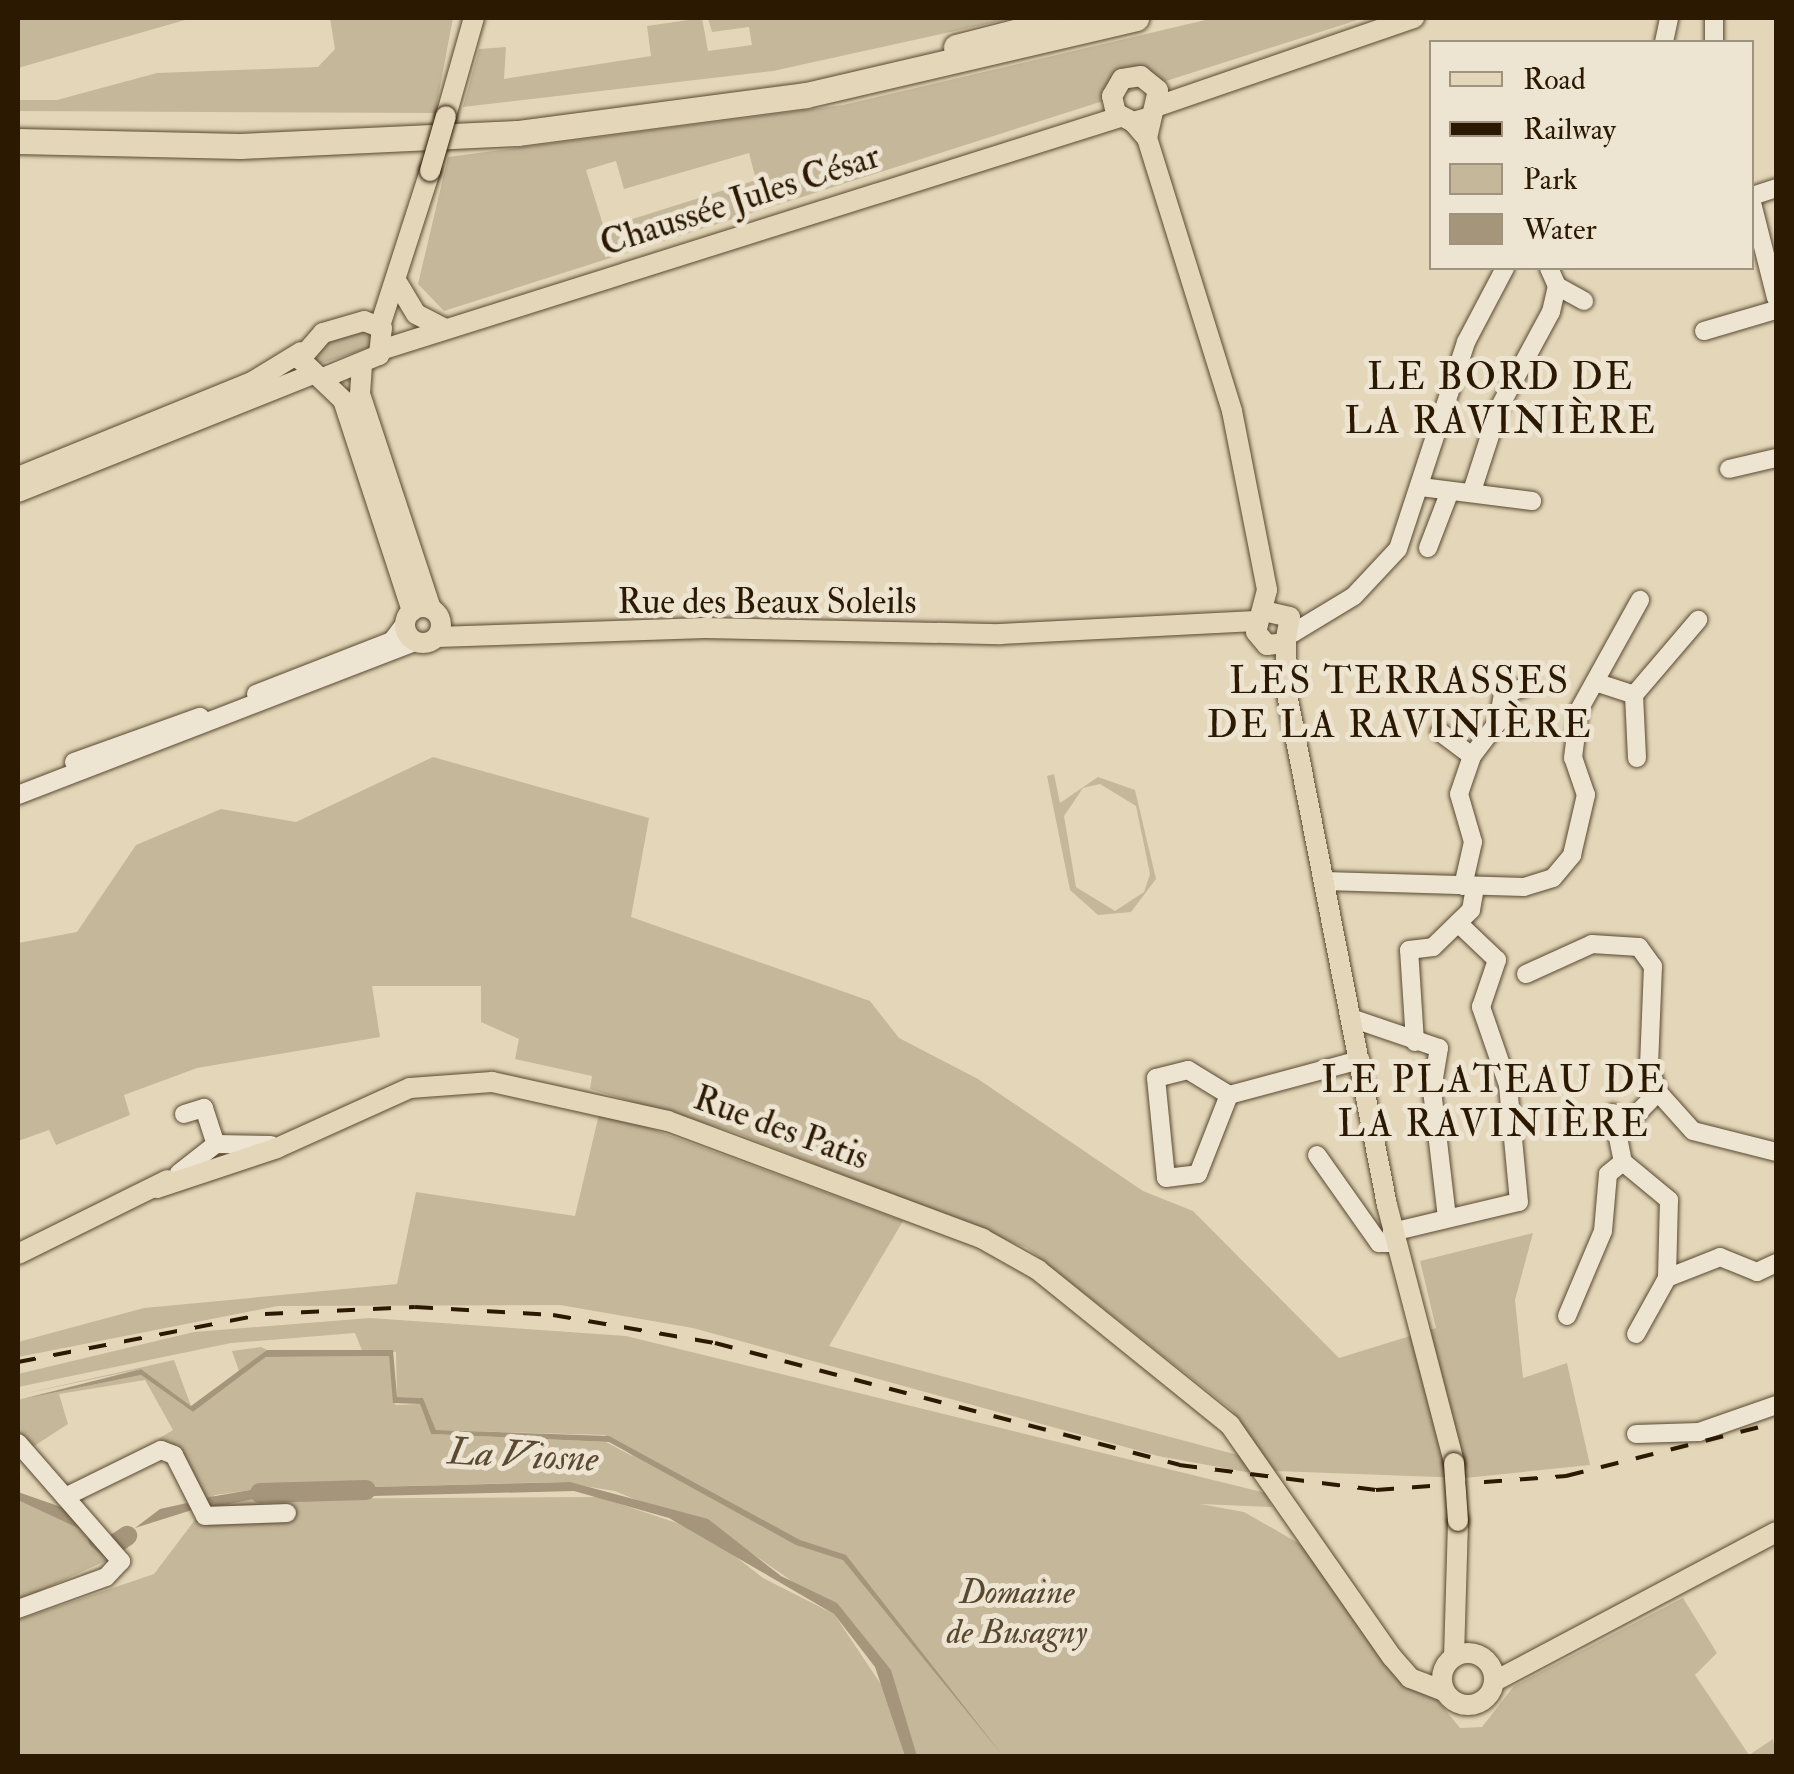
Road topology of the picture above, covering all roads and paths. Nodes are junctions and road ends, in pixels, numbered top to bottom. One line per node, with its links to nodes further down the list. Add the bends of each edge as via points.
1 (474, 18): 11 (main road, bridge)
2 (1069, 18): 6 (highway, via 887,64 559,115 255,131)
3 (1136, 18): 7 (highway, via 806,95 518,133 240,146)
4 (1414, 18): 5 (main road, Chaussée Jules César, via 1179,92)
5 (1139, 112): 16 (main road, Chaussée Jules César, via 1096,119); 33 (main road, via 1224,382)
6 (18, 125)
7 (18, 141)
8 (1754, 211): 13 (street)
9 (1505, 270): 25 (street, via 1469,336)
10 (1550, 270): 12 (street)
11 (398, 284): 16 (main road, via 416,314); 18 (main road)
12 (1557, 286): 14 (street); 26 (street)
13 (1776, 298)
14 (1584, 301)
15 (1776, 310): 17 (street)
16 (444, 328): 18 (main road, Chaussée Jules César)
17 (1704, 331)
18 (383, 333): 19 (main road); 20 (main road)
19 (301, 352): 21 (main road); 24 (main road, via 252,382)
20 (362, 365): 21 (main road); 34 (main road, via 360,394)
21 (317, 377): 27 (main road); 34 (main road, via 343,400)
22 (1776, 458): 23 (street)
23 (1729, 469)
24 (18, 477)
25 (1421, 487): 28 (street); 33 (street, via 1384,568 1318,616)
26 (1473, 488): 28 (street); 29 (street)
27 (18, 492)
28 (1450, 492): 30 (street)
29 (1532, 501)
30 (1428, 548)
31 (1640, 600): 35 (street)
32 (1698, 620): 37 (street)
33 (1273, 622): 34 (main road, Rue des Beaux Soleils, via 1056,631 478,634); 43 (main road)
34 (423, 624): 41 (street, Rue des Beaux Soleils); 42 (street, Rue des Beaux Soleils)
35 (1598, 682): 37 (street); 44 (street, via 1580,710 1573,747 1586,795 1572,855 1553,878)
36 (1524, 688): 39 (street, via 1504,694 1498,722)
37 (1634, 695): 40 (street)
38 (1440, 732): 39 (street)
39 (1472, 756): 44 (street, via 1458,794 1473,842)
40 (1636, 758)
41 (18, 784)
42 (18, 796)
43 (1325, 882): 44 (street); 47 (main road)
44 (1469, 887): 45 (street)
45 (1458, 922): 48 (street, via 1433,947 1409,950); 61 (street, via 1497,960 1481,1006 1508,1084 1520,1184 1519,1202)
46 (1526, 974): 50 (street, via 1592,944 1638,947 1653,966 1649,1066)
47 (1350, 1018): 48 (street); 49 (main road)
48 (1415, 1042): 61 (street, via 1439,1048 1432,1090)
49 (1360, 1060): 51 (street); 62 (main road)
50 (1658, 1092): 56 (street, via 1693,1130); 58 (street, via 1618,1120)
51 (1229, 1094): 51 (street, via 1198,1174 1166,1178 1156,1078 1188,1070)
52 (184, 1114): 54 (street, via 212,1105)
53 (294, 1139): 55 (main road, Rue des Patis); 60 (main road, Rue des Patis); 76 (main road, Rue des Patis, via 410,1088 492,1082 588,1098 1024,1259 1230,1425 1392,1657)
54 (216, 1144): 55 (street); 59 (street)
55 (271, 1145): 59 (main road, Rue des Patis)
56 (1776, 1152)
57 (1317, 1155): 62 (street, via 1379,1243)
58 (1623, 1162): 65 (street, via 1666,1190); 66 (street, via 1608,1174 1603,1232)
59 (179, 1173): 60 (main road, Rue des Patis)
60 (157, 1188): 63 (main road, Rue des Patis)
61 (1447, 1218): 62 (street)
62 (1394, 1237): 76 (main road, bridge, via 1454,1463)
63 (18, 1254)
64 (1776, 1263): 65 (street, via 1757,1272 1720,1257)
65 (1666, 1278): 67 (street)
66 (1568, 1316)
67 (1636, 1334)
68 (1776, 1405): 69 (street, via 1699,1432)
69 (1636, 1434)
70 (18, 1443): 71 (street)
71 (66, 1497): 72 (street, via 160,1450 174,1455 196,1506); 74 (street, via 113,1546 113,1573)
72 (287, 1513)
73 (1770, 1540): 75 (main road)
74 (18, 1610)
75 (1543, 1654): 76 (main road); 77 (main road)
76 (1461, 1666): 77 (main road); 77 (main road, via 1470,1706)
77 (1495, 1681)

